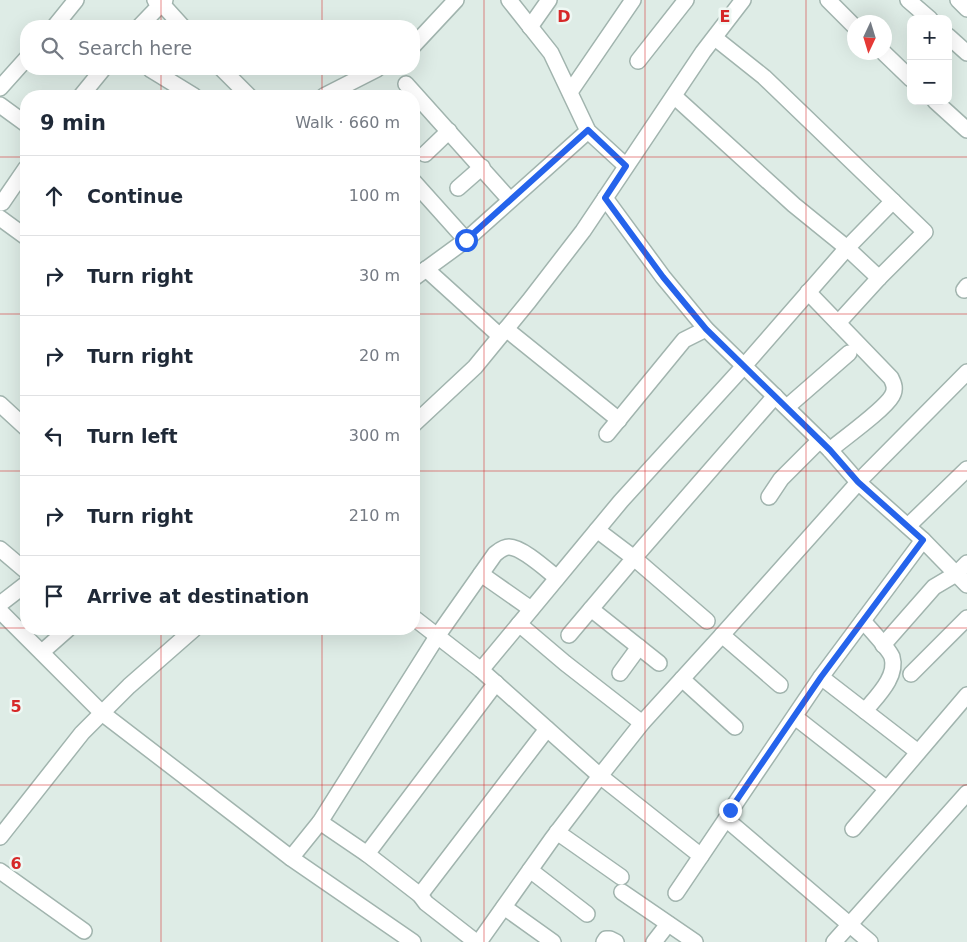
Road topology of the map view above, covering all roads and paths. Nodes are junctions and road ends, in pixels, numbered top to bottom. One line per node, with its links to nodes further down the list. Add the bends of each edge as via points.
1 (76, 0): 15 (street)
2 (456, 0): 20 (street)
3 (509, 0): 18 (street)
4 (549, 0): 18 (street)
5 (633, 0): 38 (street)
6 (686, 0): 24 (street)
7 (743, 0): 19 (street)
8 (828, 0): 14 (street)
9 (908, 0): 13 (street)
10 (958, 0): 12 (street)
11 (161, 1): 16 (street); 17 (street)
12 (967, 9)
13 (925, 15)
14 (847, 19)
15 (59, 20)
16 (145, 20)
17 (177, 20)
18 (530, 27): 38 (street, via 551,53)
19 (714, 38): 39 (street); 55 (street, via 764,77)
20 (420, 39)
21 (952, 40): 22 (street)
22 (967, 53)
23 (891, 60): 30 (street)
24 (638, 61)
25 (20, 66): 32 (street)
26 (98, 75): 33 (street)
27 (160, 75): 34 (street)
28 (228, 75): 35 (street)
29 (366, 75): 36 (street)
30 (907, 75)
31 (406, 84): 37 (street)
32 (0, 88)
33 (86, 90)
34 (184, 90)
35 (243, 90)
36 (338, 90)
37 (410, 90)
38 (570, 92): 44 (street)
39 (674, 96): 48 (street); 59 (street, via 794,205)
40 (420, 102): 46 (street)
41 (0, 105): 43 (street)
42 (939, 105): 45 (street)
43 (20, 120)
44 (588, 130): 48 (street); 54 (street)
45 (967, 130)
46 (449, 131): 47 (street); 49 (street)
47 (425, 154)
48 (626, 166): 53 (street)
49 (482, 167): 51 (street); 54 (street)
50 (20, 178): 56 (street)
51 (458, 188)
52 (420, 189): 58 (street)
53 (605, 198): 65 (street); 66 (street)
54 (510, 200): 58 (street)
55 (893, 201): 59 (street); 62 (street, via 925,232)
56 (1, 210): 57 (street)
57 (20, 231)
58 (466, 240): 60 (street)
59 (847, 248): 62 (street); 63 (street)
60 (426, 268): 61 (street); 66 (street)
61 (420, 273)
62 (879, 278): 64 (street)
63 (808, 292): 64 (street); 68 (street)
64 (838, 322): 77 (street, via 890,378 894,385 893,395 885,404)
65 (706, 329): 68 (street); 74 (street, via 684,340)
66 (503, 332): 73 (street, via 474,367); 74 (street)
67 (849, 353): 72 (street)
68 (744, 366): 70 (street); 82 (street)
69 (967, 372): 79 (street)
70 (775, 396): 72 (street); 85 (street)
71 (0, 404): 75 (street)
72 (787, 408): 77 (street)
73 (420, 418)
74 (619, 420): 76 (street)
75 (20, 422)
76 (608, 434)
77 (825, 445): 79 (street); 80 (street, via 781,479)
78 (967, 468): 81 (street)
79 (858, 482): 81 (street); 106 (street)
80 (769, 497)
81 (908, 526): 83 (street)
82 (597, 530): 85 (street); 89 (street)
83 (923, 540): 88 (street); 97 (street)
84 (0, 549): 86 (street)
85 (634, 558): 92 (street); 96 (street)
86 (20, 565)
87 (481, 574): 89 (street, via 495,554 509,547 518,549); 93 (street); 104 (street)
88 (963, 574): 107 (street, via 934,587)
89 (557, 578): 93 (street)
90 (20, 589): 91 (street)
91 (0, 604)
92 (590, 609): 105 (street); 108 (street)
93 (531, 610): 99 (street)
94 (0, 611): 100 (street)
95 (967, 618): 113 (street)
96 (707, 621)
97 (863, 621): 107 (street); 114 (street)
98 (420, 622): 104 (street)
99 (519, 624): 111 (street); 122 (street)
100 (20, 631)
101 (25, 635): 109 (street)
102 (61, 635): 109 (street)
103 (187, 635): 120 (street)
104 (438, 635): 111 (street); 130 (street)
105 (569, 635)
106 (722, 635): 115 (street); 117 (street)
107 (883, 645): 119 (street, via 892,656 894,667 890,679)
108 (639, 648): 110 (street); 112 (street)
109 (42, 652): 120 (street)
110 (659, 663)
111 (481, 670): 116 (street)
112 (620, 673)
113 (911, 674)
114 (821, 677): 119 (street); 121 (street)
115 (682, 679): 122 (street); 123 (street)
116 (496, 683): 124 (street); 134 (street)
117 (780, 685)
118 (967, 695): 125 (street)
119 (865, 711): 125 (street)
120 (102, 713): 133 (street, via 82,733); 136 (street)
121 (795, 717): 127 (street); 129 (street)
122 (642, 723): 126 (street)
123 (735, 726)
124 (548, 729): 126 (street); 140 (street)
125 (918, 752): 127 (street)
126 (600, 776): 132 (street); 135 (street)
127 (887, 789): 131 (street)
128 (967, 793): 144 (street)
129 (726, 820): 135 (street); 144 (street)
130 (320, 822): 134 (street); 136 (street)
131 (853, 829)
132 (558, 832): 137 (street); 143 (street)
133 (0, 837)
134 (367, 854): 140 (street)
135 (701, 856): 139 (street)
136 (291, 858): 146 (street)
137 (530, 870): 141 (street); 142 (street)
138 (0, 871): 145 (street)
139 (676, 894)
140 (420, 895): 147 (street, via 426,904)
141 (504, 907): 148 (street); 149 (street)
142 (587, 914)
143 (668, 924): 152 (street); 153 (street)
144 (850, 925): 154 (street); 155 (street)
145 (84, 931)
146 (414, 942)
147 (476, 942)
148 (480, 942)
149 (552, 942)
150 (604, 942): 151 (street, via 610,939)
151 (616, 942)
152 (654, 942)
153 (695, 942)
154 (834, 942)
155 (870, 942)

